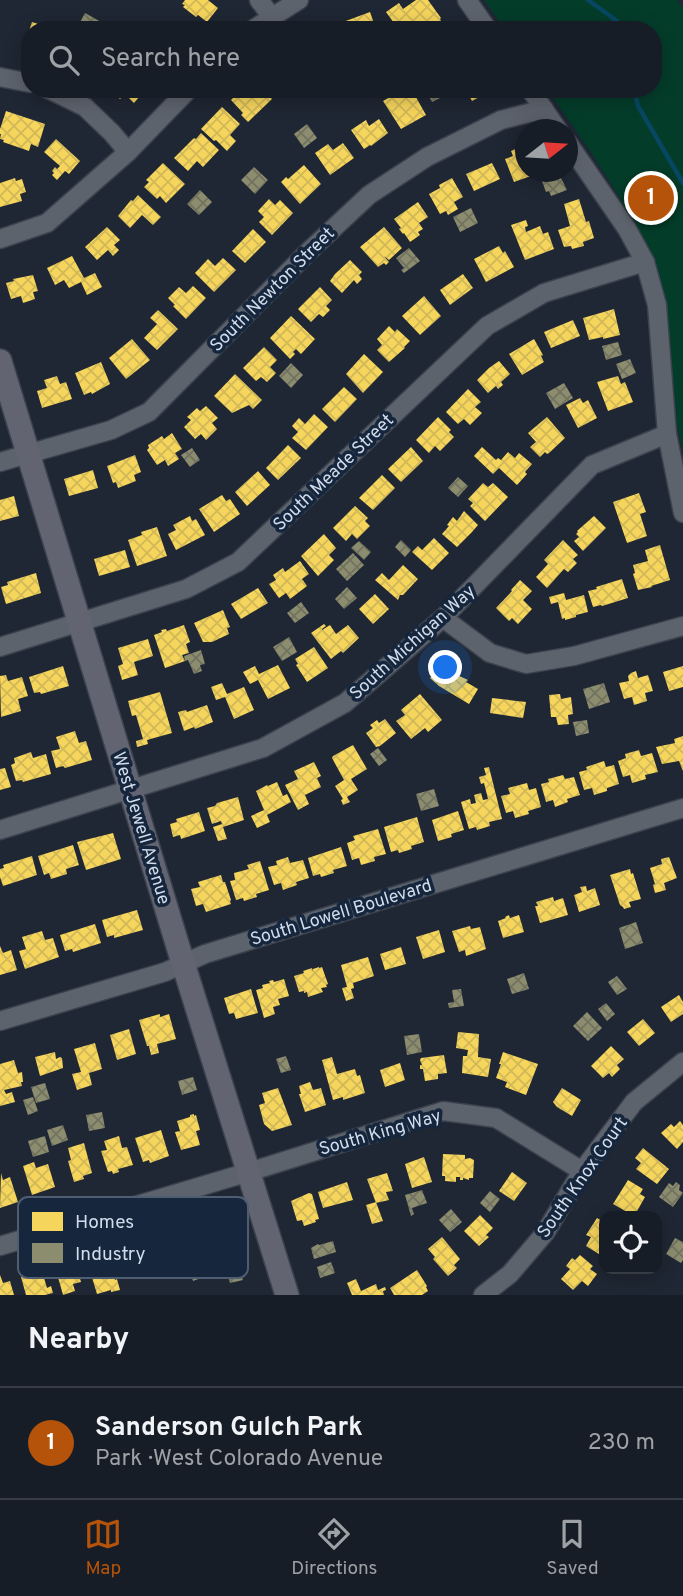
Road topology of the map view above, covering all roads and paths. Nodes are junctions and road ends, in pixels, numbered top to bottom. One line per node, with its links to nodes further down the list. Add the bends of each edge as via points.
1 (259, 0): 4 (street)
2 (299, 0): 4 (street)
3 (467, 0): 6 (street)
4 (271, 16): 5 (street)
5 (264, 21)
6 (482, 21)
7 (0, 77): 8 (street)
8 (21, 81)
9 (66, 98): 14 (street, via 85,107)
10 (180, 98): 14 (street)
11 (536, 98): 12 (street)
12 (544, 109): 13 (street); 20 (street, South Newton Street, via 476,132 369,195 149,412 111,430)
13 (551, 119)
14 (128, 152): 16 (street, via 47,223)
15 (578, 158): 17 (street)
16 (0, 239)
17 (645, 262): 19 (street, via 657,305); 24 (street, South Meade Street, via 544,293 487,326 239,562 186,589)
18 (0, 361): 20 (main road, West Jewell Avenue)
19 (667, 434): 22 (street); 23 (street, South Michigan Way, via 592,465)
20 (28, 453): 21 (street, South Newton Street); 24 (main road, West Jewell Avenue)
21 (0, 462)
22 (683, 513)
23 (443, 618): 25 (street, via 490,653 526,664 574,656); 27 (street, South Michigan Way, via 345,703 263,748)
24 (80, 622): 26 (street, South Meade Street); 27 (main road, West Jewell Avenue)
25 (683, 626)
26 (0, 647)
27 (130, 790): 29 (street, South Michigan Way); 30 (main road, West Jewell Avenue)
28 (683, 808): 30 (street, South Lowell Boulevard)
29 (0, 830)
30 (183, 963): 31 (street, South Lowell Boulevard); 34 (main road, West Jewell Avenue)
31 (0, 1021)
32 (683, 1062): 33 (street, South Knox Court, via 634,1102)
33 (582, 1171): 34 (street, South King Way, via 496,1118 443,1111); 39 (street, South Knox Court, via 545,1233 510,1273)
34 (249, 1172): 35 (street, South King Way); 38 (main road, West Jewell Avenue)
35 (165, 1197)
36 (18, 1241): 37 (street, South King Way)
37 (0, 1246)
38 (287, 1295)
39 (483, 1295)

